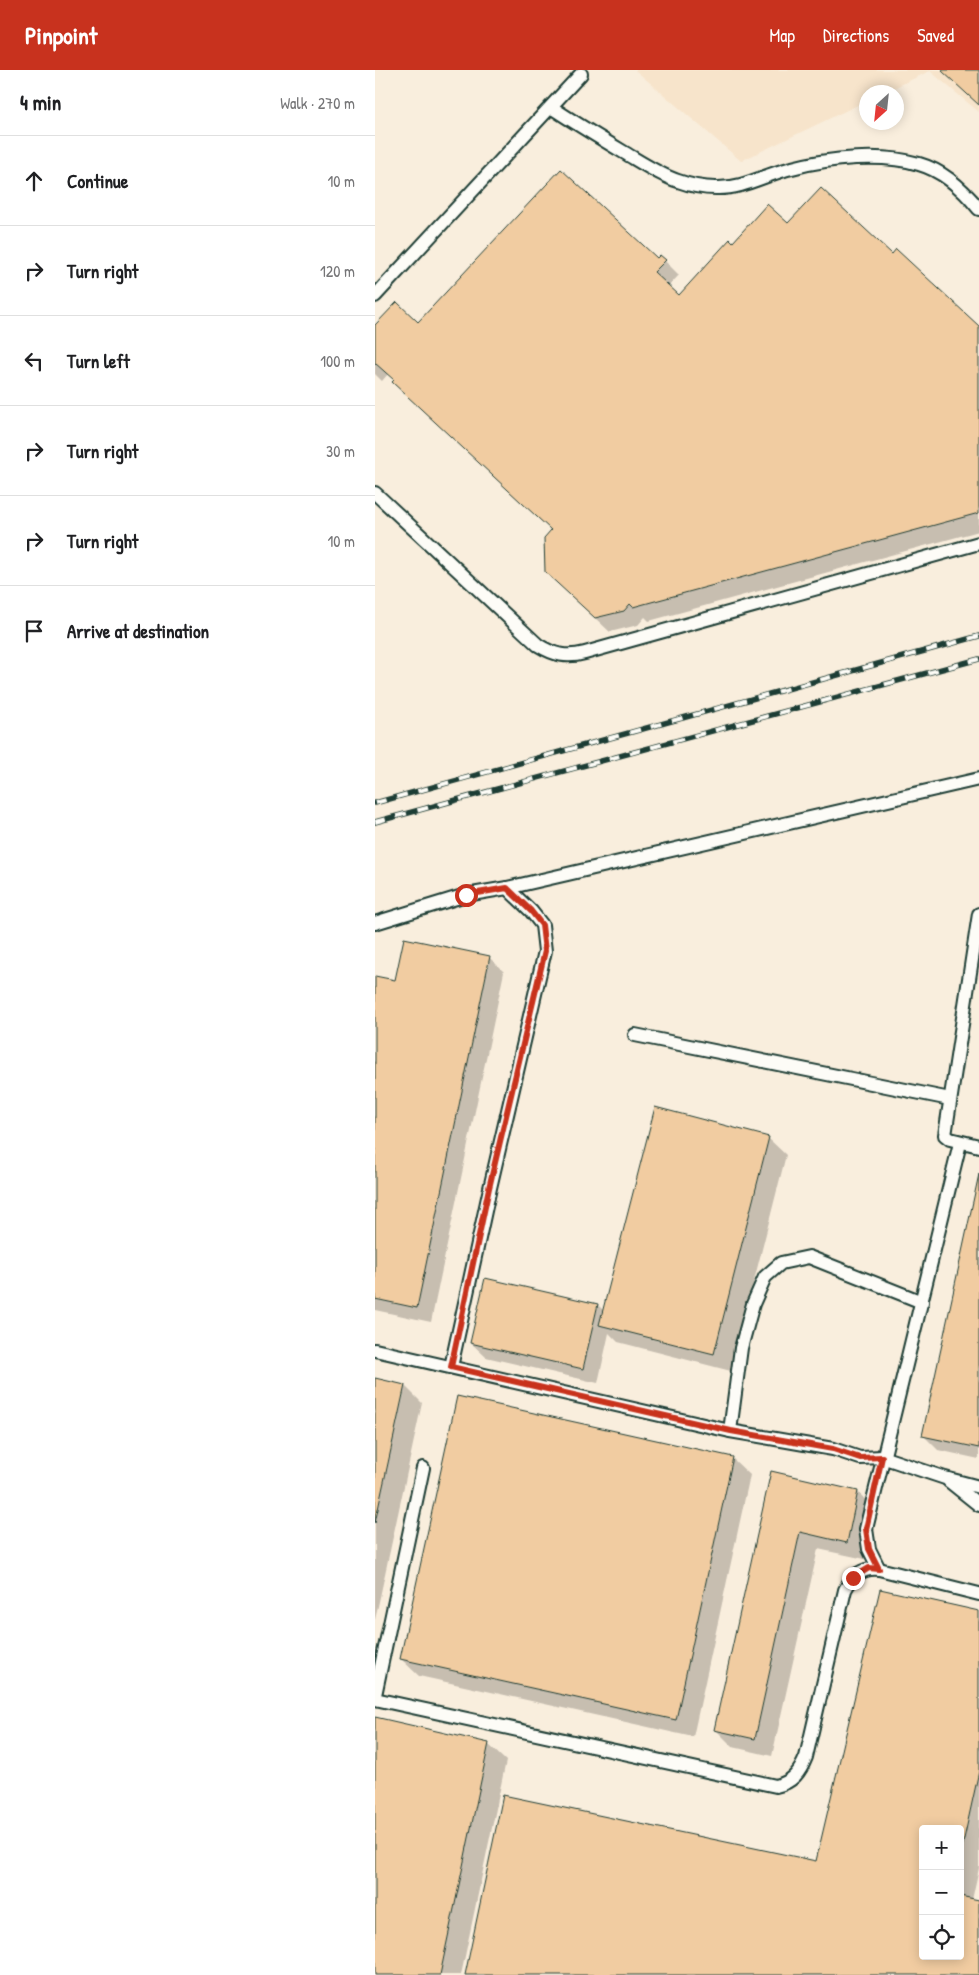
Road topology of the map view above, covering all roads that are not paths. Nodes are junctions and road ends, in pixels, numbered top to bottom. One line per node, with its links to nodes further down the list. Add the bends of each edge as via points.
1 (581, 74): 2 (lane)
2 (551, 107): 3 (lane, via 645,165 679,182 716,188 743,185 791,168 818,163 861,158 894,160 919,164 937,172 967,194); 4 (lane)
3 (979, 209)
4 (375, 296)
5 (375, 493): 6 (lane, via 538,645 563,656 585,653)
6 (979, 542)
7 (979, 779): 8 (lane)
8 (507, 888): 10 (lane, via 466,895); 17 (lane, via 542,925 545,951)
9 (979, 914): 12 (lane)
10 (375, 923)
11 (635, 1035): 12 (lane)
12 (950, 1100): 13 (lane, via 945,1135)
13 (960, 1142): 14 (lane); 15 (lane)
14 (979, 1146)
15 (922, 1302): 18 (lane, via 809,1257 781,1264 765,1277 753,1304 741,1348); 19 (lane)
16 (375, 1350): 17 (lane)
17 (451, 1367): 18 (lane)
18 (731, 1431): 19 (lane, via 833,1449 860,1458)
19 (882, 1457): 21 (lane); 24 (lane, via 866,1529 869,1549)
20 (423, 1468): 26 (lane)
21 (945, 1478): 22 (lane); 23 (lane)
22 (979, 1487)
23 (979, 1506)
24 (879, 1569): 25 (lane); 26 (lane, via 869,1568 861,1572 845,1590 806,1757 801,1769 785,1784 755,1783)
25 (979, 1594)
26 (375, 1697)

